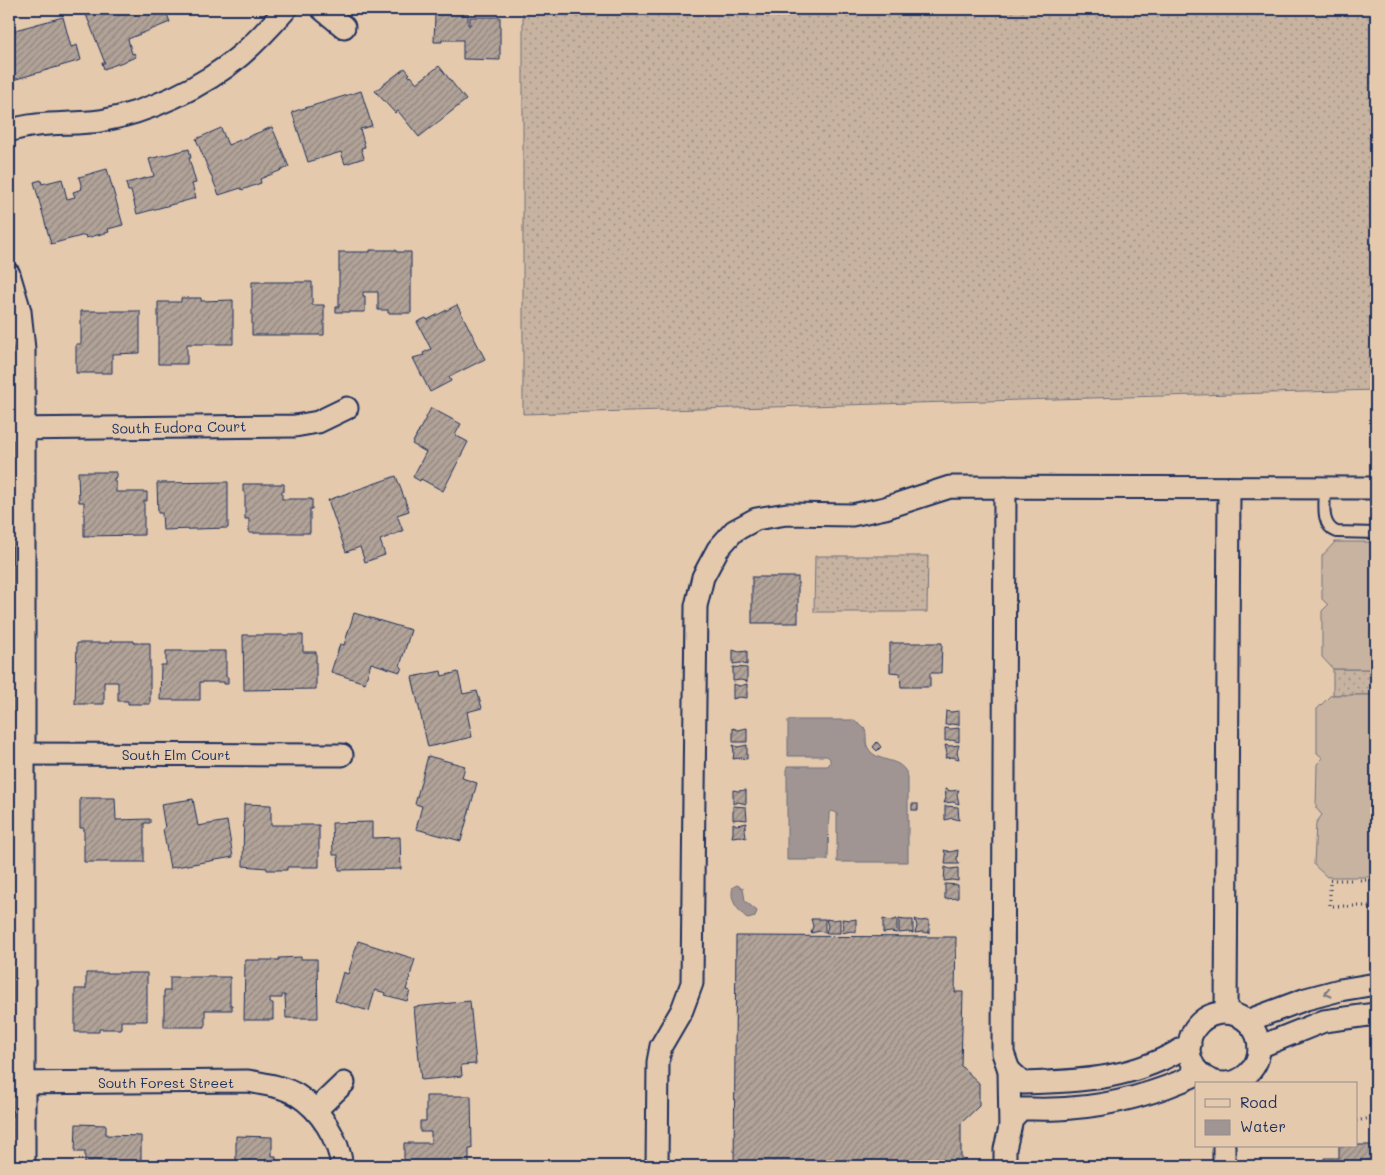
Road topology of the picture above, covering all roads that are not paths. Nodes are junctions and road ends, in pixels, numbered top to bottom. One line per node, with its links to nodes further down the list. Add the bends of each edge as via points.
1 (286, 9): 4 (street, via 240,56 162,102 100,120)
2 (322, 9): 3 (street)
3 (344, 27)
4 (9, 131)
5 (9, 274): 7 (street, via 20,311 24,349)
6 (347, 408): 7 (street, South Eudora Court, via 318,422 295,426)
7 (17, 429): 13 (street)
8 (1005, 487): 9 (street); 21 (street, via 1002,1053); 32 (street, via 950,487 852,515 787,514 756,519 734,531 718,549 703,576 696,606 692,983 682,1010 661,1046)
9 (1229, 488): 10 (street); 16 (street)
10 (1325, 488): 11 (street); 12 (lane, via 1326,520 1331,530)
11 (1376, 488)
12 (1376, 533)
13 (17, 754): 14 (street, South Elm Court); 25 (street)
14 (342, 755)
15 (1376, 984): 18 (street, one-way to 18, via 1306,998)
16 (1226, 1013): 18 (street); 19 (street, via 1211,1016 1198,1025)
17 (1376, 1014): 20 (street, via 1324,1021)
18 (1247, 1021): 20 (street)
19 (1190, 1044): 21 (street, via 1170,1057 1112,1076 1023,1083); 22 (street, via 1190,1054)
20 (1259, 1047): 24 (street, via 1256,1063 1245,1076)
21 (1009, 1070): 28 (street)
22 (1200, 1073): 23 (street); 28 (street, via 1167,1088 1109,1103 1021,1109 1012,1119)
23 (1217, 1082)
24 (1232, 1082)
25 (17, 1083): 27 (street, South Forest Street, via 248,1081 296,1094); 30 (street)
26 (344, 1083): 27 (street)
27 (316, 1110): 31 (street, South Forest Street, via 331,1133)
28 (1010, 1129): 33 (street)
29 (1224, 1148): 34 (street)
30 (24, 1166)
31 (342, 1166)
32 (657, 1166)
33 (1005, 1166)
34 (1224, 1166)

